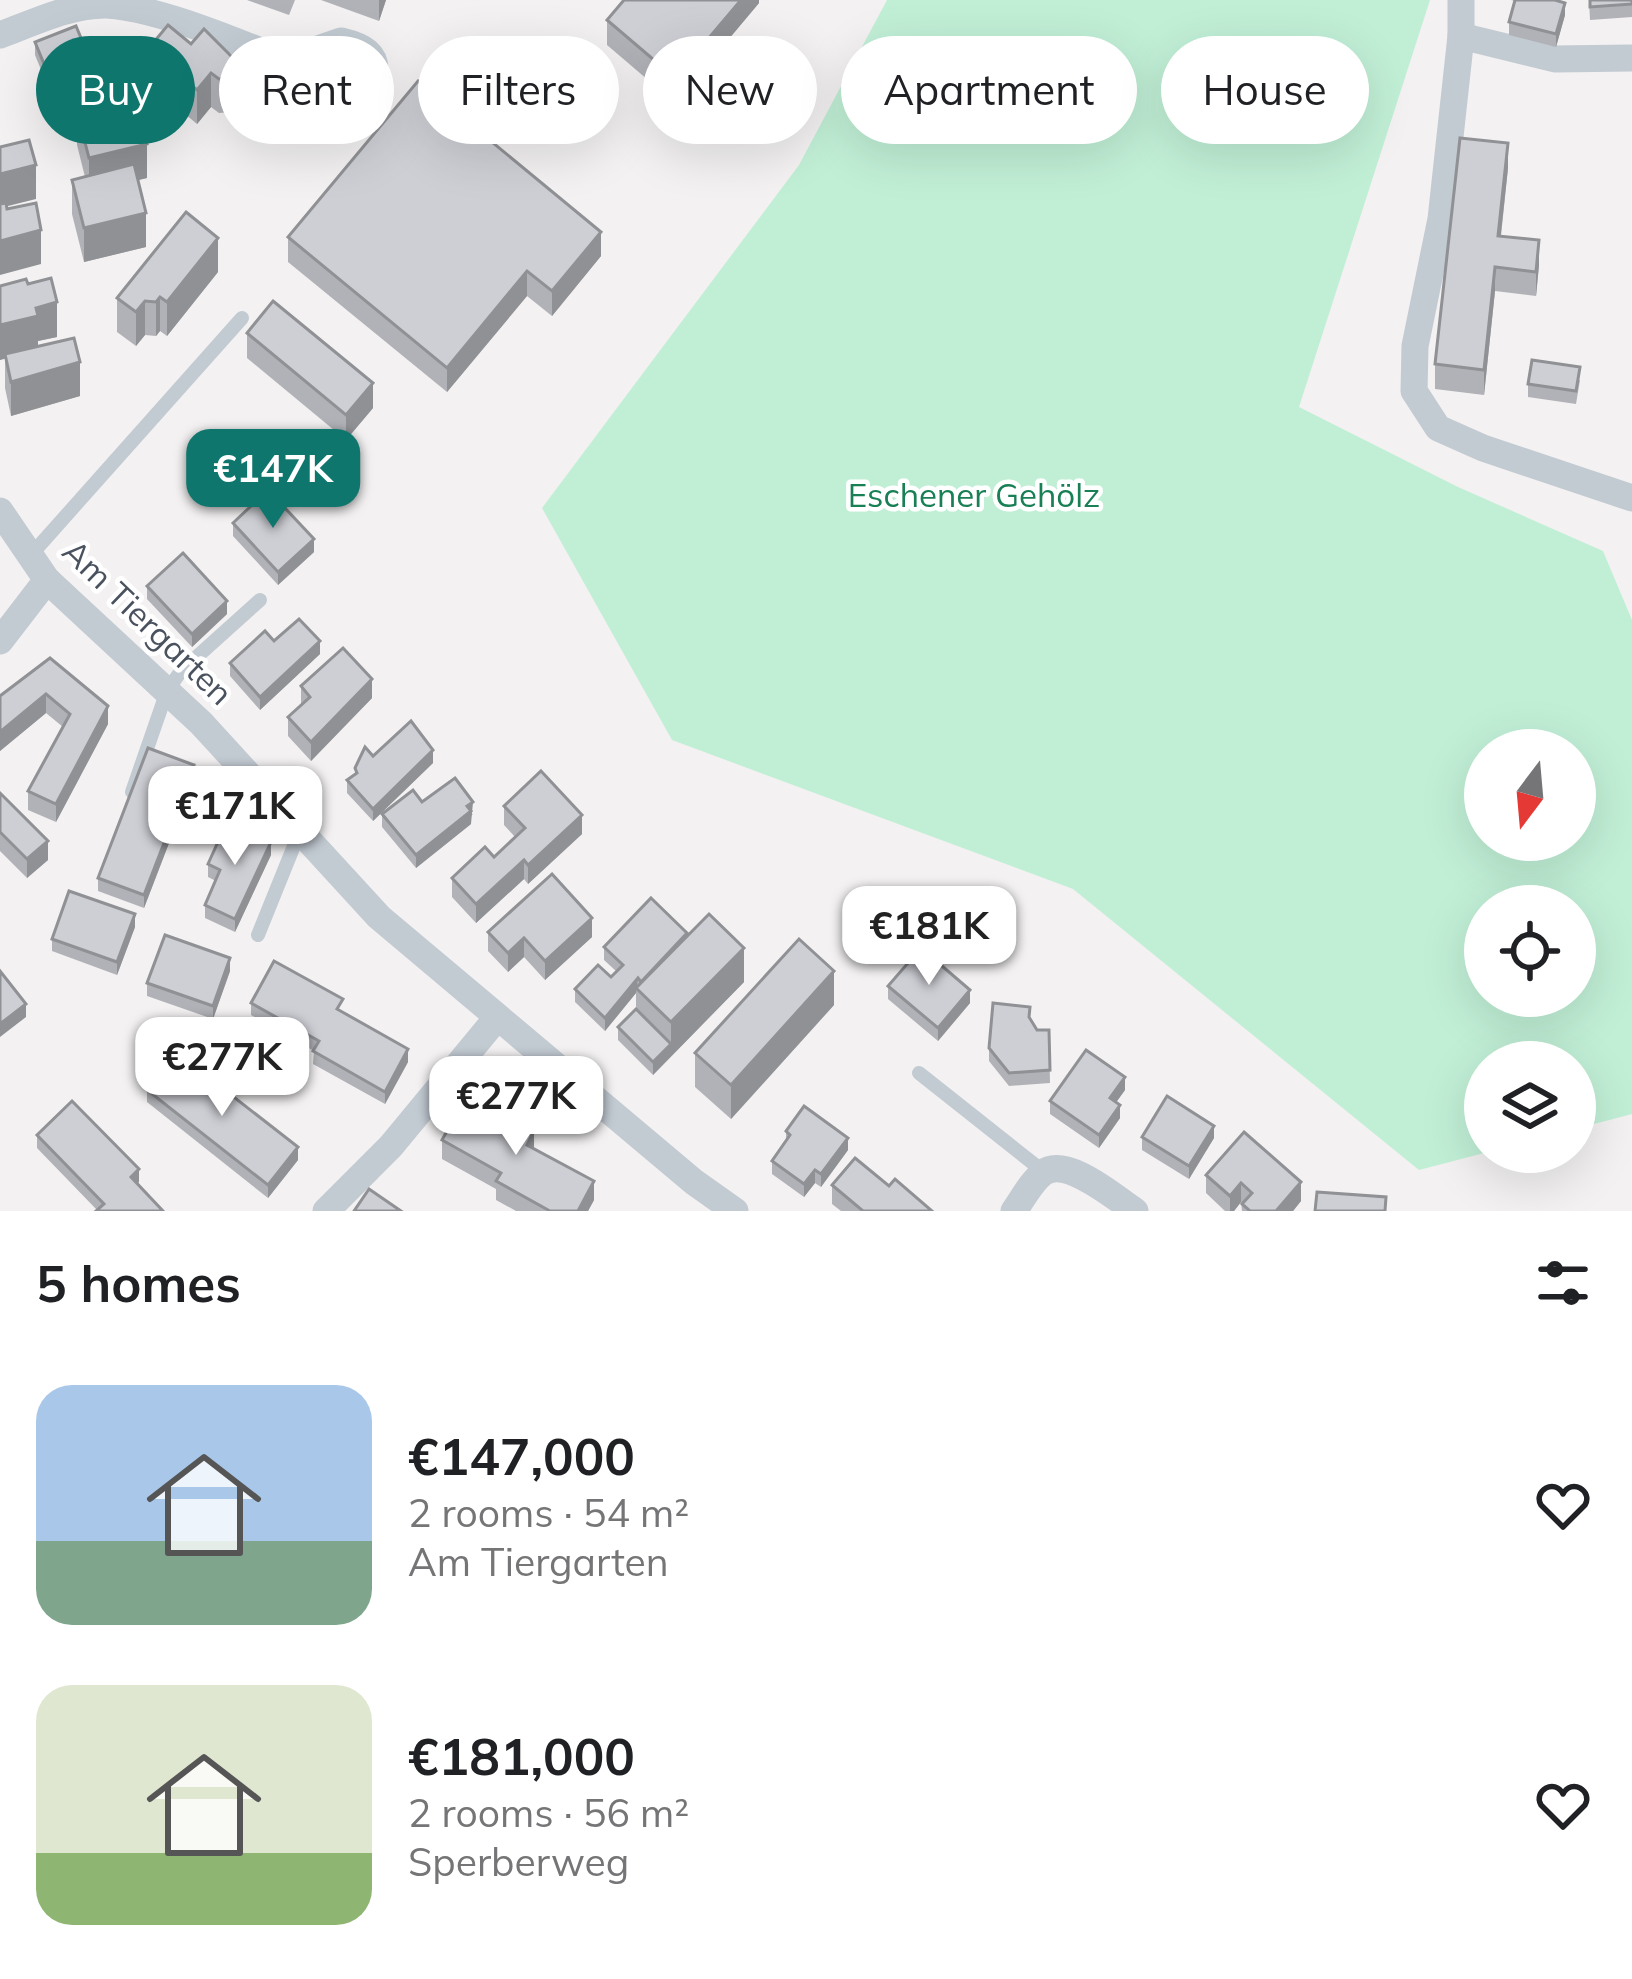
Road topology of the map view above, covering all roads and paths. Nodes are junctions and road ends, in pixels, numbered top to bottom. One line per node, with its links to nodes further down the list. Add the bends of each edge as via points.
1 (1461, 0): 5 (street)
2 (188, 12): 3 (street, via 105,5); 4 (street)
3 (0, 35)
4 (234, 36)
5 (1461, 37): 6 (street, via 1555,59); 8 (street, via 1414,391 1438,428)
6 (1632, 58)
7 (242, 318): 10 (lane)
8 (1632, 498)
9 (0, 511): 10 (street, Am Tiergarten)
10 (30, 556): 11 (street, Am Tiergarten)
11 (47, 580): 13 (street); 14 (street, Am Tiergarten)
12 (260, 600): 14 (lane)
13 (0, 641)
14 (167, 691): 15 (lane); 16 (street, Am Tiergarten)
15 (123, 817)
16 (300, 831): 17 (lane); 18 (street, Am Tiergarten, via 379,916)
17 (258, 934)
18 (496, 1018): 21 (street, via 391,1147); 22 (street, Am Tiergarten)
19 (919, 1073): 20 (lane)
20 (1044, 1172): 23 (street); 24 (street, via 1083,1175)
21 (326, 1211)
22 (735, 1211)
23 (1013, 1211)
24 (1135, 1211)

